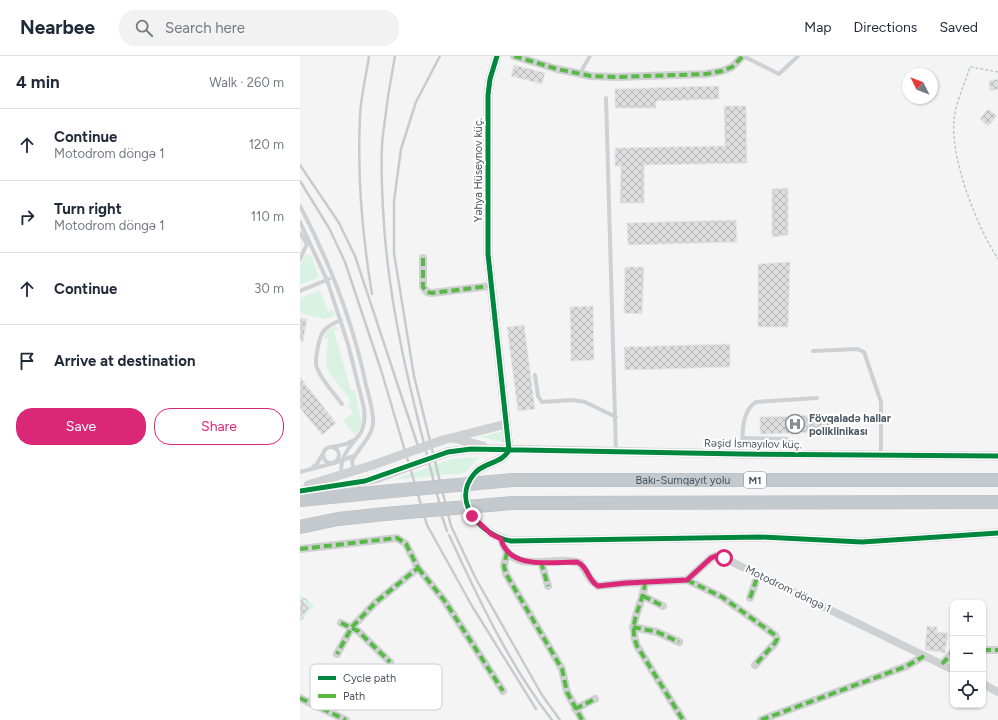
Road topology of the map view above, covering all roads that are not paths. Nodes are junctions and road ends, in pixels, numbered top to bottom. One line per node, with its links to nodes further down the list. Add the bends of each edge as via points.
1 (497, 56): 17 (street, Yəhya Hüseynov küç., via 488,96)
2 (514, 56): 6 (street)
3 (590, 56): 6 (lane)
4 (743, 56): 5 (lane, via 779,74); 6 (street, via 732,67 706,74 616,77)
5 (798, 56)
6 (580, 73)
7 (606, 98): 24 (lane)
8 (300, 206): 11 (lane)
9 (300, 222): 12 (lane)
10 (300, 233): 12 (lane)
11 (316, 236): 12 (lane); 15 (lane)
12 (307, 240): 14 (lane, via 307,247); 16 (lane)
13 (423, 258): 17 (street, via 423,287 427,292 432,294)
14 (300, 259)
15 (334, 277): 16 (lane); 37 (lane, via 355,341 373,420 370,434)
16 (327, 280): 18 (lane); 19 (lane)
17 (490, 286): 25 (street, Yəhya Hüseynov küç.)
18 (300, 291)
19 (341, 320): 23 (lane, via 323,330 319,338 316,363 318,370); 26 (lane, via 364,408 365,422)
20 (813, 351): 36 (lane, via 857,349 864,352 881,402)
21 (535, 375): 24 (lane, via 538,396 542,402 585,402)
22 (817, 398): 28 (lane, via 756,402 746,412)
23 (342, 404)
24 (616, 417): 33 (lane)
25 (506, 424): 27 (street); 32 (street, Yəhya Hüseynov küç.)
26 (361, 435): 30 (lane, via 346,444); 39 (lane)
27 (447, 438): 31 (street); 42 (street, bridge)
28 (743, 438): 29 (lane); 35 (lane)
29 (787, 440)
30 (332, 447): 34 (lane); 40 (lane, via 339,450 340,454 338,461)
31 (494, 449): 32 (street, Rəşid İsmayılov küç.); 46 (street, bridge, via 448,452 378,478)
32 (509, 450): 33 (street, Rəşid İsmayılov küç.); 53 (street, via 503,458 477,470 467,486 466,494 472,516 491,534)
33 (616, 452): 35 (street, Rəşid İsmayılov küç.)
34 (323, 453): 40 (lane, via 326,463); 41 (lane, via 317,464)
35 (742, 454): 36 (street, Rəşid İsmayılov küç.)
36 (881, 455): 38 (street, Rəşid İsmayılov küç.)
37 (354, 456): 39 (lane); 42 (lane, via 351,465)
38 (998, 456)
39 (342, 461): 40 (lane); 43 (lane)
40 (334, 463): 41 (lane)
41 (300, 472)
42 (354, 472): 43 (street)
43 (341, 476): 45 (street)
44 (998, 480): 47 (highway, Bakı-Sumqayıt yolu / M1, bridge, via 512,480)
45 (300, 488)
46 (300, 491)
47 (300, 500)
48 (998, 502): 49 (highway, Bakı-Sumqayıt yolu / M1, bridge, via 513,503)
49 (338, 519): 50 (highway); 51 (highway)
50 (300, 523)
51 (300, 527)
52 (998, 533): 53 (street, via 862,542 760,537 511,541)
53 (501, 539): 55 (street)
54 (300, 548): 57 (street, via 397,538 406,544)
55 (507, 552): 56 (street, via 522,561); 84 (street, via 504,566 506,574 562,669 567,692)
56 (541, 562): 60 (street, via 580,563 598,586); 61 (street)
57 (418, 568): 66 (street, via 382,596); 79 (street, via 444,600)
58 (758, 575): 59 (street, Motodrom döngə 1, via 716,556 704,563 696,574); 63 (street); 73 (street, Motodrom döngə 1)
59 (687, 580): 60 (street); 76 (street, via 722,597 775,635 775,643)
60 (645, 582): 62 (street)
61 (548, 586)
62 (643, 596): 64 (street); 67 (street)
63 (750, 598)
64 (663, 606)
65 (341, 623): 66 (street)
66 (352, 627): 71 (street); 74 (street)
67 (632, 627): 68 (street, via 657,632); 89 (street, via 636,646)
68 (679, 642)
69 (986, 650): 70 (street)
70 (998, 650)
71 (337, 654)
72 (950, 655): 75 (street)
73 (924, 656): 75 (street, Motodrom döngə 1); 86 (street, via 907,666)
74 (390, 662)
75 (942, 664): 77 (street, Motodrom döngə 1)
76 (755, 665)
77 (950, 668)
78 (986, 686): 80 (street)
79 (503, 691)
80 (998, 692)
81 (300, 698): 83 (street)
82 (595, 699): 84 (street)
83 (310, 703)
84 (575, 709): 88 (street)
85 (325, 710): 87 (street)
86 (771, 718): 90 (street)
87 (346, 720)
88 (582, 720)
89 (683, 720)
90 (760, 720)

